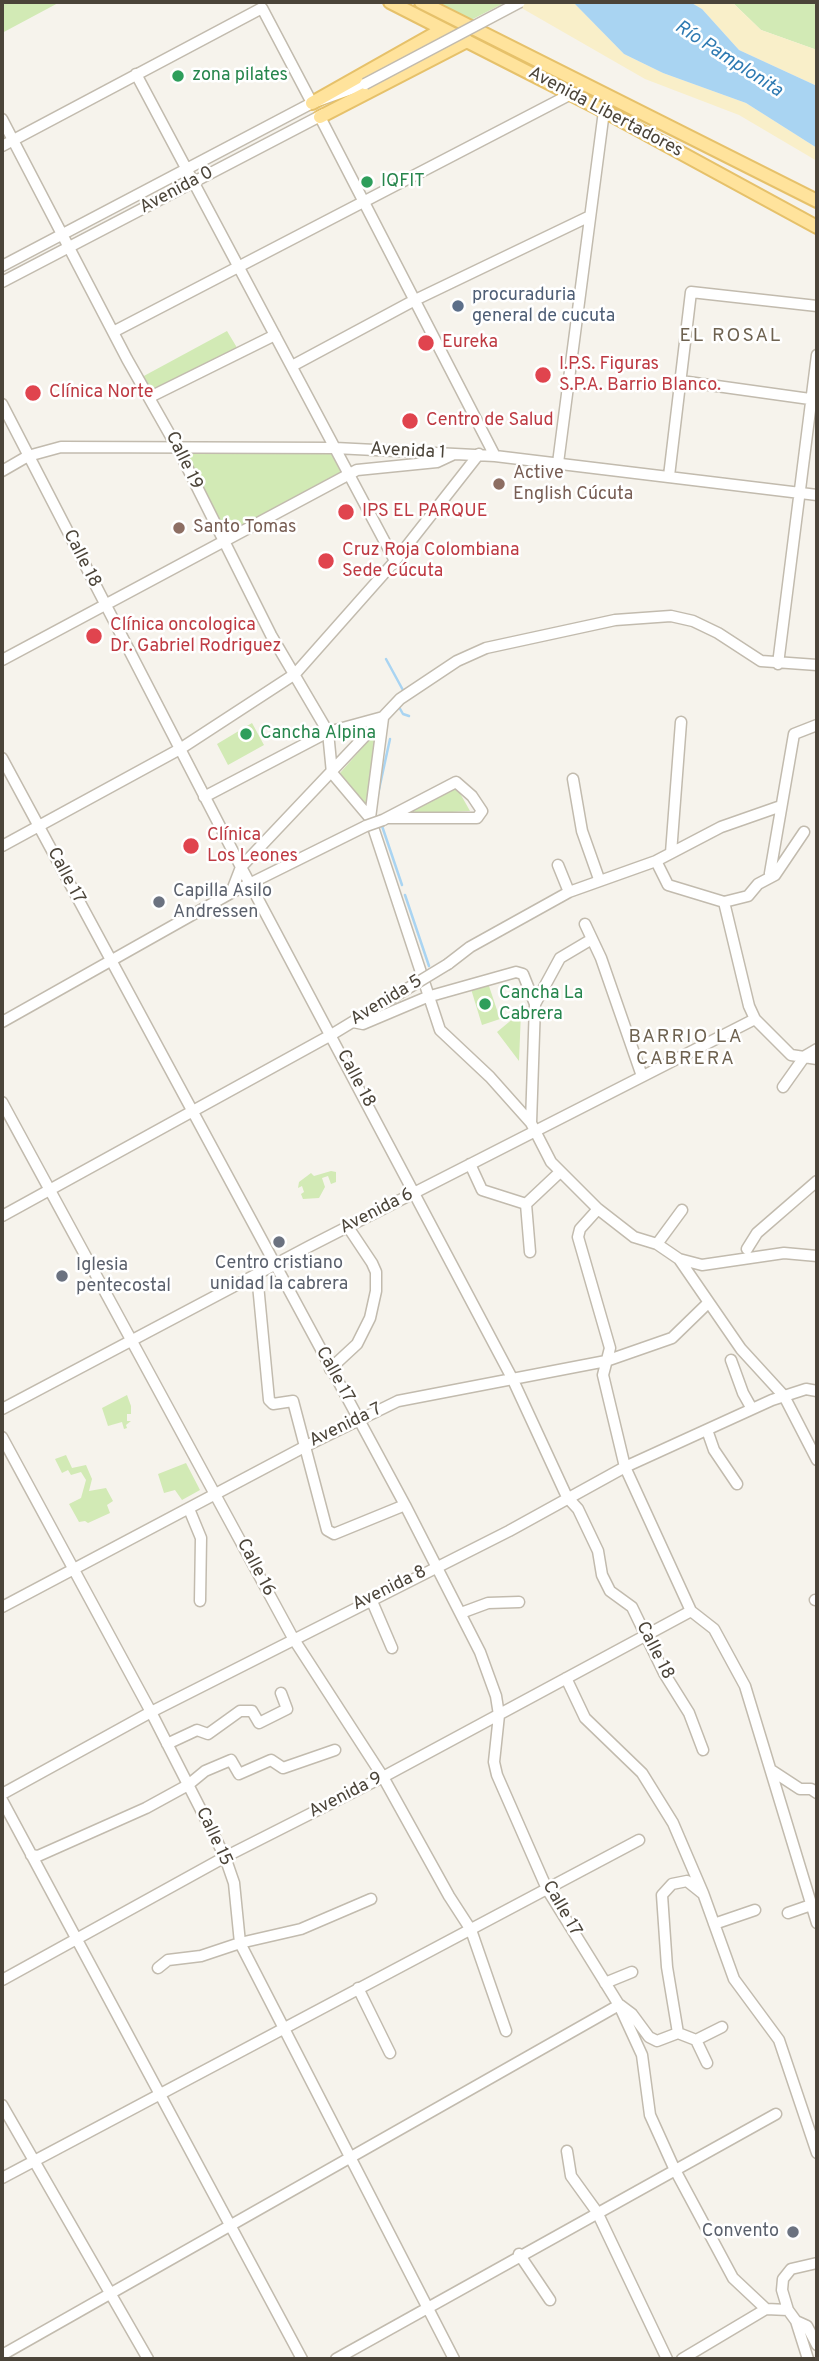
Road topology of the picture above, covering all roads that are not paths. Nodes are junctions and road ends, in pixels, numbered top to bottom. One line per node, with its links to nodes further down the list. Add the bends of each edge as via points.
1 (390, 2): 4 (main road, Avenida Libertadores)
2 (421, 2): 17 (main road, Avenida Libertadores)
3 (520, 2): 7 (street, Avenida 0, bridge)
4 (443, 29): 5 (main road, Avenida Libertadores); 9 (main road)
5 (467, 41): 8 (main road, Avenida Libertadores); 11 (main road)
6 (136, 75): 9 (street, via 262,8); 13 (street); 15 (street)
7 (347, 92): 9 (street, Avenida 0); 11 (street, Avenida 0)
8 (571, 94): 10 (main road, Avenida Libertadores); 18 (street)
9 (312, 103): 15 (street, Avenida 0)
10 (604, 111): 19 (street); 20 (main road, Avenida Libertadores)
11 (320, 117): 16 (street, Avenida 0); 18 (street)
12 (2, 119): 13 (street, Calle 19)
13 (13, 140): 14 (street); 21 (street, Calle 19)
14 (2, 146)
15 (187, 170): 16 (street); 21 (street, Avenida 0)
16 (193, 181): 22 (street, Avenida 0); 24 (street)
17 (817, 201)
18 (363, 202): 24 (street); 26 (street)
19 (590, 216): 26 (street); 42 (street)
20 (817, 227)
21 (62, 235): 22 (street, Calle 19); 23 (street, Avenida 0)
22 (69, 247): 25 (street, Avenida 0); 28 (street, Calle 19)
23 (2, 266)
24 (239, 267): 28 (street); 29 (street)
25 (2, 282)
26 (413, 301): 31 (street); 41 (street)
27 (817, 306): 32 (street, via 691,292)
28 (113, 332): 33 (street, Calle 19)
29 (275, 335): 31 (street); 33 (street)
30 (817, 355): 34 (street)
31 (292, 366): 36 (street)
32 (681, 381): 34 (street); 45 (street)
33 (150, 397): 37 (street, Calle 19)
34 (814, 400): 46 (street)
35 (2, 404): 40 (street, Calle 18)
36 (335, 448): 37 (street, Avenida 1); 39 (street, Avenida 1); 44 (street)
37 (178, 449): 40 (street, Avenida 1, via 61,447); 48 (street, Calle 19)
38 (480, 454): 39 (street, Avenida 1); 41 (street, Avenida 1); 49 (street)
39 (453, 455): 44 (street, via 437,462)
40 (28, 456): 43 (street, Avenida 1); 50 (street, Calle 18)
41 (495, 456): 42 (street, Avenida 1)
42 (558, 463): 45 (street, Avenida 1)
43 (2, 471)
44 (349, 474): 48 (street); 49 (street)
45 (669, 476): 46 (street, Avenida 1)
46 (800, 493): 47 (street, Avenida 1); 52 (street)
47 (817, 495)
48 (222, 542): 50 (street); 54 (street, Calle 19)
49 (395, 561): 54 (street)
50 (105, 604): 51 (street); 59 (street, Calle 18)
51 (2, 660)
52 (778, 664): 53 (street); 55 (street, via 761,661 718,633 681,617 615,620 486,648 416,686)
53 (817, 664)
54 (295, 674): 58 (street, Calle 19); 59 (street)
55 (383, 717): 58 (street); 61 (street); 66 (street)
56 (681, 722): 70 (street)
57 (817, 725): 64 (street, via 794,734)
58 (328, 732): 61 (street, Calle 19); 63 (street)
59 (180, 749): 63 (street, Calle 18); 67 (street)
60 (2, 758): 67 (street, Calle 17)
61 (332, 773): 66 (street); 73 (street)
62 (573, 779): 75 (street, via 582,831)
63 (204, 797): 73 (street, Calle 18)
64 (781, 806): 70 (street, Avenida 5, via 740,819); 74 (street, via 770,873)
65 (386, 819): 65 (street, via 456,782 481,807 479,817); 66 (street, bridge)
66 (368, 822): 76 (street); 83 (street)
67 (39, 827): 69 (street); 82 (street, Calle 17)
68 (804, 832): 74 (street)
69 (2, 846)
70 (671, 853): 71 (street, Avenida 5)
71 (656, 861): 75 (street, Avenida 5); 79 (street, via 668,885)
72 (558, 865): 77 (street)
73 (241, 867): 76 (street, Calle 18); 78 (street)
74 (775, 875): 79 (street, via 748,896)
75 (598, 879): 77 (street, Avenida 5)
76 (250, 884): 78 (street); 88 (street, Calle 18)
77 (569, 892): 87 (street, Avenida 5, bridge, via 470,947)
78 (231, 893): 82 (street)
79 (724, 902): 85 (street)
80 (585, 924): 81 (street)
81 (592, 940): 84 (street, via 560,958); 92 (street)
82 (111, 962): 86 (street); 95 (street, Calle 17)
83 (427, 998): 84 (street, via 516,972 526,977); 87 (street, via 363,1024); 96 (street, via 440,1030)
84 (535, 1004): 96 (street)
85 (755, 1019): 90 (street, via 791,1055); 92 (street, Avenida 6)
86 (2, 1022)
87 (353, 1022): 88 (street, Avenida 5)
88 (331, 1035): 95 (street, Avenida 5); 101 (street, Calle 18)
89 (817, 1049): 90 (street)
90 (805, 1056): 91 (street); 93 (street)
91 (817, 1059)
92 (642, 1076): 96 (street, Avenida 6)
93 (783, 1087)
94 (2, 1102): 100 (street, Calle 16)
95 (192, 1111): 100 (street, Avenida 5); 112 (street, Calle 17)
96 (533, 1127): 97 (street, Avenida 6); 98 (street)
97 (470, 1164): 101 (street, Avenida 6); 102 (street, via 482,1189)
98 (560, 1172): 102 (street); 103 (street)
99 (817, 1181): 108 (street, via 757,1233)
100 (49, 1191): 105 (street, Avenida 5); 115 (street, Calle 16)
101 (416, 1192): 106 (street, Avenida 6); 119 (street, Calle 18)
102 (526, 1204): 109 (street)
103 (598, 1209): 107 (street, via 634,1237); 117 (street, via 578,1237 610,1348)
104 (682, 1210): 107 (street)
105 (2, 1216)
106 (348, 1227): 112 (street, Avenida 6); 118 (street, via 372,1263 376,1290 370,1318 357,1344)
107 (657, 1244): 111 (street)
108 (747, 1249)
109 (530, 1252)
110 (817, 1255): 111 (street, via 784,1254 702,1265)
111 (679, 1259): 114 (street)
112 (274, 1265): 113 (street, Avenida 6); 118 (street, Calle 17)
113 (257, 1275): 115 (street, Avenida 6); 127 (street, via 269,1400 273,1404 293,1401)
114 (708, 1304): 117 (street, Avenida 7, via 672,1338); 121 (street, via 741,1349)
115 (131, 1339): 122 (street, Avenida 6); 131 (street, Calle 16)
116 (732, 1360): 123 (street)
117 (606, 1361): 119 (street, Avenida 7); 129 (street, via 603,1376)
118 (330, 1369): 124 (street, Calle 17)
119 (512, 1378): 124 (street, Avenida 7, via 398,1401); 132 (street, Calle 18)
120 (817, 1391): 121 (street, Avenida 8, via 806,1389)
121 (785, 1396): 123 (street, Avenida 8); 128 (street)
122 (2, 1409)
123 (752, 1409): 125 (street, Avenida 8)
124 (358, 1419): 127 (street, Avenida 7); 133 (street, Calle 17)
125 (707, 1430): 129 (street, Avenida 8); 130 (street)
126 (2, 1437): 136 (street, Calle 15)
127 (306, 1446): 131 (street, Avenida 7); 133 (street, via 327,1530 334,1534)
128 (817, 1460)
129 (625, 1467): 132 (street, Avenida 8); 141 (street)
130 (737, 1484)
131 (215, 1494): 134 (street, Avenida 7); 144 (street, Calle 16)
132 (567, 1497): 135 (street, Avenida 8); 143 (street, Calle 18, via 578,1509 598,1551 610,1591 632,1607)
133 (404, 1505): 135 (street, Calle 17)
134 (189, 1509): 136 (street, Avenida 7); 138 (street, via 201,1538)
135 (437, 1566): 137 (street, Avenida 8); 142 (street, Calle 17)
136 (73, 1571): 140 (street, Avenida 7); 148 (street, Calle 15)
137 (371, 1599): 144 (street, Avenida 8); 145 (street)
138 (200, 1601)
139 (519, 1602): 142 (street, via 488,1603)
140 (2, 1608)
141 (691, 1611): 143 (street, Avenida 9); 153 (street, via 714,1629 745,1686)
142 (461, 1613): 149 (street, Calle 17, via 496,1696)
143 (647, 1634): 146 (street, Avenida 9); 152 (street, Calle 18, via 664,1673 690,1713)
144 (293, 1638): 148 (street, Avenida 8); 154 (street, Calle 16)
145 (392, 1648)
146 (566, 1678): 149 (street, Avenida 9); 162 (street, via 585,1718 642,1773 673,1823)
147 (281, 1693): 150 (street, via 287,1709 259,1723 252,1711 240,1711 208,1734 197,1730)
148 (151, 1712): 150 (street, Calle 15); 157 (street, Avenida 8)
149 (499, 1715): 154 (street, Avenida 9); 161 (street, Calle 17, via 497,1775)
150 (167, 1744): 155 (street, Calle 15)
151 (335, 1750): 155 (street, via 284,1768 271,1760 239,1774 230,1760)
152 (703, 1750)
153 (771, 1770): 156 (street, via 800,1789); 164 (street)
154 (383, 1777): 160 (street, Avenida 9); 169 (street, Calle 16)
155 (188, 1785): 159 (street, via 62,1846 38,1856); 160 (street, Calle 15)
156 (817, 1793)
157 (2, 1797): 159 (street)
158 (639, 1840): 161 (street)
159 (31, 1854): 170 (street)
160 (225, 1857): 170 (street, Avenida 9); 171 (street, Calle 15, via 234,1882)
161 (547, 1889): 169 (street); 175 (street, Calle 17)
162 (703, 1894): 168 (street); 181 (street, via 687,1881 672,1884 662,1895)
163 (370, 1899): 171 (street, via 301,1929)
164 (811, 1905): 166 (street); 167 (street)
165 (755, 1910): 168 (street)
166 (788, 1913)
167 (817, 1923)
168 (714, 1924): 189 (street, via 734,1979 779,2040)
169 (471, 1930): 176 (street); 180 (street, Calle 16)
170 (77, 1938): 174 (street, Avenida 9); 185 (street)
171 (240, 1943): 172 (street, via 201,1956 168,1960); 179 (street, Calle 15)
172 (158, 1968)
173 (632, 1972): 175 (street)
174 (2, 1980)
175 (605, 1983): 177 (street, Calle 17)
176 (358, 1988): 179 (street); 183 (street)
177 (619, 2005): 181 (street, Calle 17, via 657,2041); 190 (street); 192 (street, Calle 17, via 642,2055 650,2115)
178 (722, 2027): 182 (street)
179 (283, 2031): 185 (street); 190 (street, Calle 15)
180 (506, 2031)
181 (678, 2033): 182 (street)
182 (696, 2040): 184 (street)
183 (390, 2053)
184 (707, 2063)
185 (160, 2094): 191 (street); 195 (street)
186 (2, 2105): 191 (street)
187 (776, 2114): 192 (street)
188 (567, 2151): 194 (street, via 571,2176)
189 (817, 2152)
190 (349, 2160): 195 (street); 200 (street, Calle 15)
191 (34, 2161): 193 (street); 198 (street)
192 (674, 2168): 194 (street); 201 (street, Calle 17, via 733,2278)
193 (2, 2178)
194 (597, 2212): 196 (street); 210 (street)
195 (231, 2226): 198 (street); 207 (street)
196 (519, 2254): 199 (street); 200 (street)
197 (817, 2263): 202 (street, via 791,2269 783,2279)
198 (111, 2293): 205 (street); 206 (street)
199 (550, 2300)
200 (425, 2307): 208 (street); 209 (street, Calle 15)
201 (766, 2309): 202 (street); 211 (street)
202 (788, 2310): 203 (street)
203 (796, 2321): 204 (street, via 807,2326); 212 (street)
204 (817, 2345)
205 (2, 2355)
206 (148, 2359)
207 (302, 2359)
208 (336, 2359)
209 (454, 2359)
210 (667, 2359)
211 (682, 2359)
212 (808, 2359)

